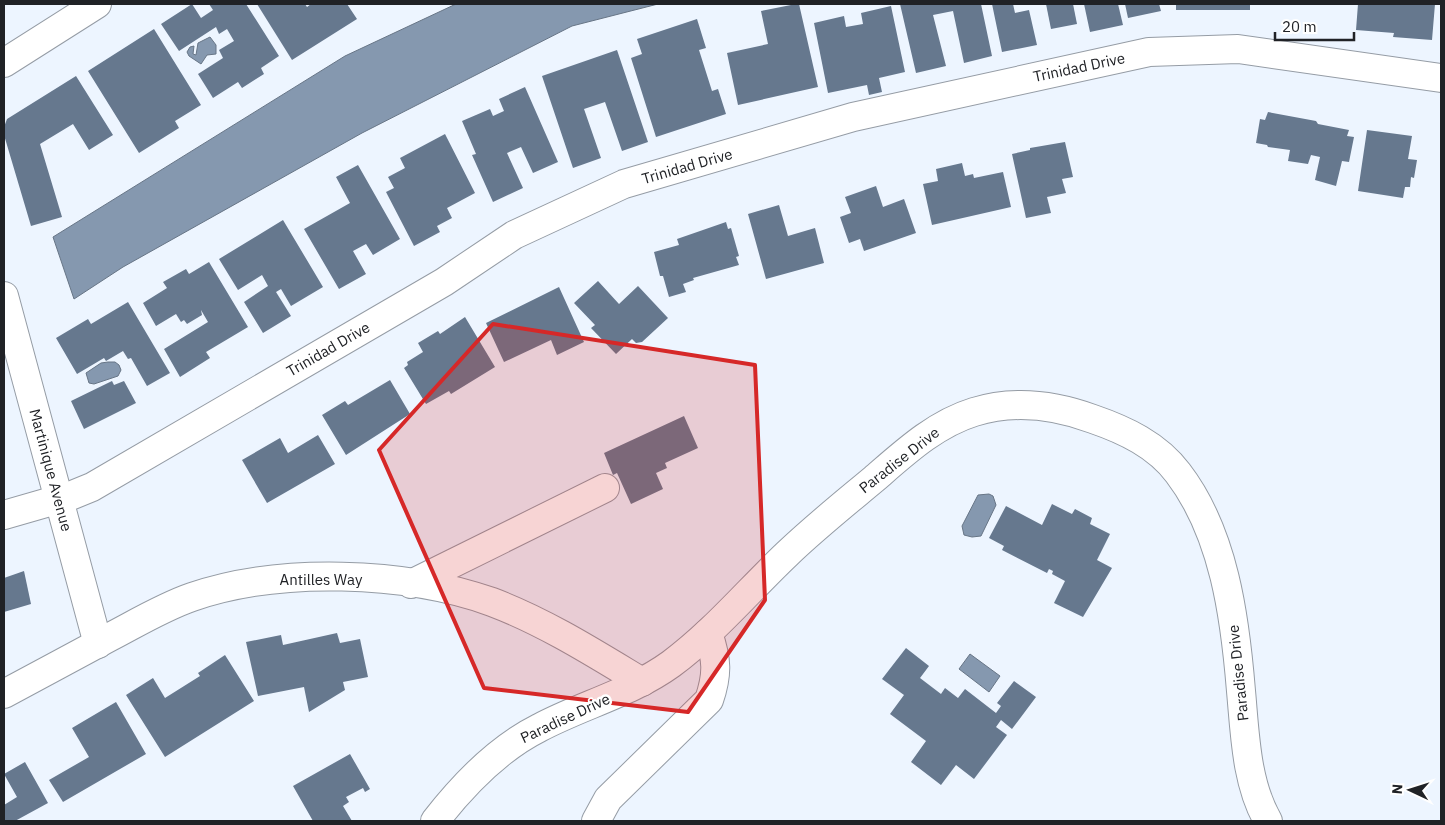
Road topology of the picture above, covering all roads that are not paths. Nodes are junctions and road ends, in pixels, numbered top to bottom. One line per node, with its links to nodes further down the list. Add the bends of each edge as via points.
1 (96, 4): 2 (street)
2 (4, 63)
3 (1441, 78): 6 (street, Trinidad Drive, via 1238,49 1149,52 853,117 624,184 514,236 444,282 109,477)
4 (4, 296): 6 (street, Martinique Avenue)
5 (605, 488): 8 (street)
6 (59, 500): 7 (street, Trinidad Drive); 10 (street, Martinique Avenue)
7 (4, 515)
8 (411, 584): 10 (street, Antilles Way, via 333,576 248,582 191,598); 11 (street, Antilles Way, via 473,596 502,606 557,632)
9 (708, 633): 11 (street, Paradise Drive); 14 (street, via 714,652 716,678 708,700 608,798); 15 (street, Paradise Drive, via 808,535 940,427 971,413 1003,406 1038,406 1086,416 1134,435 1158,452 1178,473 1207,525 1230,605 1248,754 1258,797)
10 (98, 644): 12 (street, Antilles Way)
11 (642, 682): 13 (street, Paradise Drive, via 552,721 513,743 470,781)
12 (4, 694)
13 (435, 821)
14 (596, 821)
15 (1268, 821)

